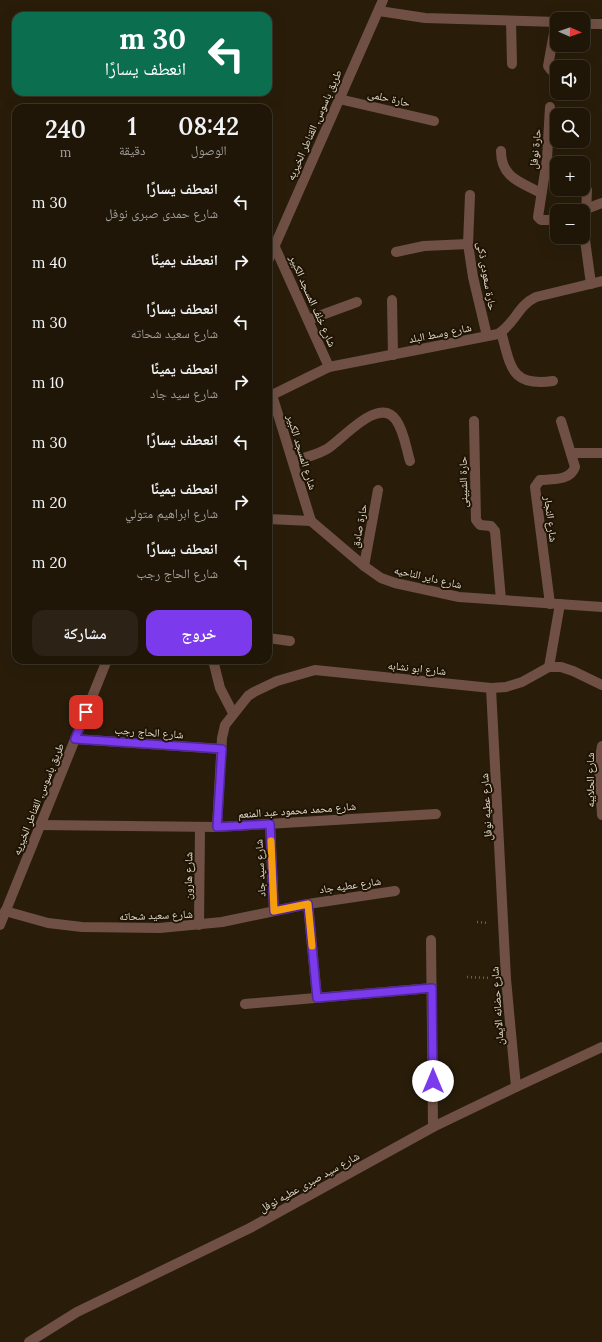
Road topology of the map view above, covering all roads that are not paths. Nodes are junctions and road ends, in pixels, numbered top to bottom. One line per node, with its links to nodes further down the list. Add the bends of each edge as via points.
1 (383, 0): 2 (street, طريق باسوس, القناطر الخيريه)
2 (379, 11): 3 (street, via 425,18); 10 (street, طريق باسوس, القناطر الخيريه)
3 (511, 21): 4 (street); 8 (street)
4 (550, 22)
5 (590, 24): 6 (street)
6 (602, 24)
7 (551, 52): 9 (street, via 548,66)
8 (512, 64)
9 (550, 69)
10 (339, 99): 12 (street, حارة حلمى); 21 (street, طريق باسوس, القناطر الخيريه)
11 (550, 107): 14 (street, حارة نوفل)
12 (434, 121)
13 (502, 151): 14 (street, حارة نوفل, via 501,162 508,173)
14 (541, 193): 18 (street, حارة نوفل, via 539,218)
15 (470, 195): 19 (street, حارة سعودى ذكى)
16 (602, 203): 17 (street)
17 (590, 212)
18 (550, 220)
19 (468, 244): 23 (street, via 424,246); 30 (street, حارة سعودى ذكى)
20 (586, 244): 25 (street)
21 (274, 245): 22 (street, طريق باسوس, القناطر الخيريه); 28 (street, شارع خلف المسجد الكبير)
22 (272, 250)
23 (396, 252)
24 (602, 281): 25 (street, شارع وسط البلد)
25 (591, 284): 29 (street, شارع وسط البلد, via 527,301 518,311 514,321)
26 (392, 300): 31 (street)
27 (357, 302): 28 (street)
28 (308, 320): 32 (street, شارع خلف المسجد الكبير)
29 (501, 332): 30 (street, شارع وسط البلد); 33 (street, via 511,367 516,375 537,382)
30 (487, 336): 31 (street, شارع وسط البلد)
31 (393, 355): 32 (street, شارع وسط البلد)
32 (329, 367): 34 (street, شارع وسط البلد)
33 (553, 381)
34 (272, 392)
35 (272, 399): 40 (street, شارع المسجد الكبير)
36 (474, 421): 46 (street, حارة الشبينى, via 476,520 480,525 491,526 495,531)
37 (561, 421): 38 (street, شارع النجار)
38 (571, 453): 39 (street); 47 (street, شارع النجار, via 575,468 572,474 540,480 535,487)
39 (602, 453)
40 (293, 461): 41 (street, via 329,448 369,416 381,413 390,414 397,421); 44 (street, شارع المسجد الكبير)
41 (410, 461)
42 (378, 490): 45 (street, حارة صادق)
43 (272, 519): 44 (street)
44 (311, 521): 45 (street, شارع داير الناحيه)
45 (364, 566): 46 (street, شارع داير الناحيه, via 381,578 442,595)
46 (501, 600): 47 (street, شارع داير الناحيه)
47 (550, 604): 48 (street, شارع داير الناحيه)
48 (560, 604): 49 (street, شارع داير الناحيه); 54 (street)
49 (602, 607)
50 (272, 639): 51 (street)
51 (290, 641)
52 (105, 664): 58 (street, طريق باسوس, القناطر الخيريه)
53 (214, 664): 57 (street, via 220,688)
54 (549, 668): 55 (street, via 561,667); 56 (street, شارع ابو نشابه, via 522,682)
55 (602, 685)
56 (491, 688): 57 (street, شارع ابو نشابه, via 315,670 277,681 254,692); 71 (street, شارع عطيه نوفل)
57 (234, 713): 60 (street, شارع ابو نشابه, via 225,725)
58 (75, 739): 60 (street, شارع الحاج رجب); 64 (street, طريق باسوس, القناطر الخيريه)
59 (602, 746): 62 (street, شارع الحلايبه, via 599,763)
60 (222, 749): 66 (street, شارع ابو نشابه)
61 (436, 814): 63 (street, شارع محمد محمود عبد المنعم)
62 (602, 814)
63 (270, 824): 66 (street, شارع محمد محمود عبد المنعم); 69 (street, شارع سيد جاد)
64 (40, 825): 65 (street, شارع محمد محمود عبد المنعم); 70 (street, طريق باسوس, القناطر الخيريه)
65 (200, 827): 66 (street, شارع محمد محمود عبد المنعم); 73 (street, شارع هارون)
66 (217, 827)
67 (395, 891): 68 (street, شارع عطيه جاد)
68 (308, 904): 69 (street, شارع سعيد شحاته); 76 (street)
69 (274, 911): 73 (street, شارع سعيد شحاته)
70 (5, 912): 72 (street, طريق باسوس, القناطر الخيريه); 73 (street, شارع سعيد شحاته, via 48,923 82,928)
71 (504, 924): 79 (street, شارع حضانه الايمان, via 506,979)
72 (0, 925)
73 (199, 925)
74 (432, 940): 75 (street)
75 (432, 988): 76 (street); 80 (street)
76 (317, 998): 77 (street)
77 (245, 1004)
78 (602, 1048): 79 (street, شارع سيد صبرى عطيه نوفل)
79 (516, 1086): 80 (street, شارع سيد صبرى عطيه نوفل)
80 (433, 1127): 81 (street, شارع سيد صبرى عطيه نوفل, via 250,1228 77,1312)
81 (29, 1342)

